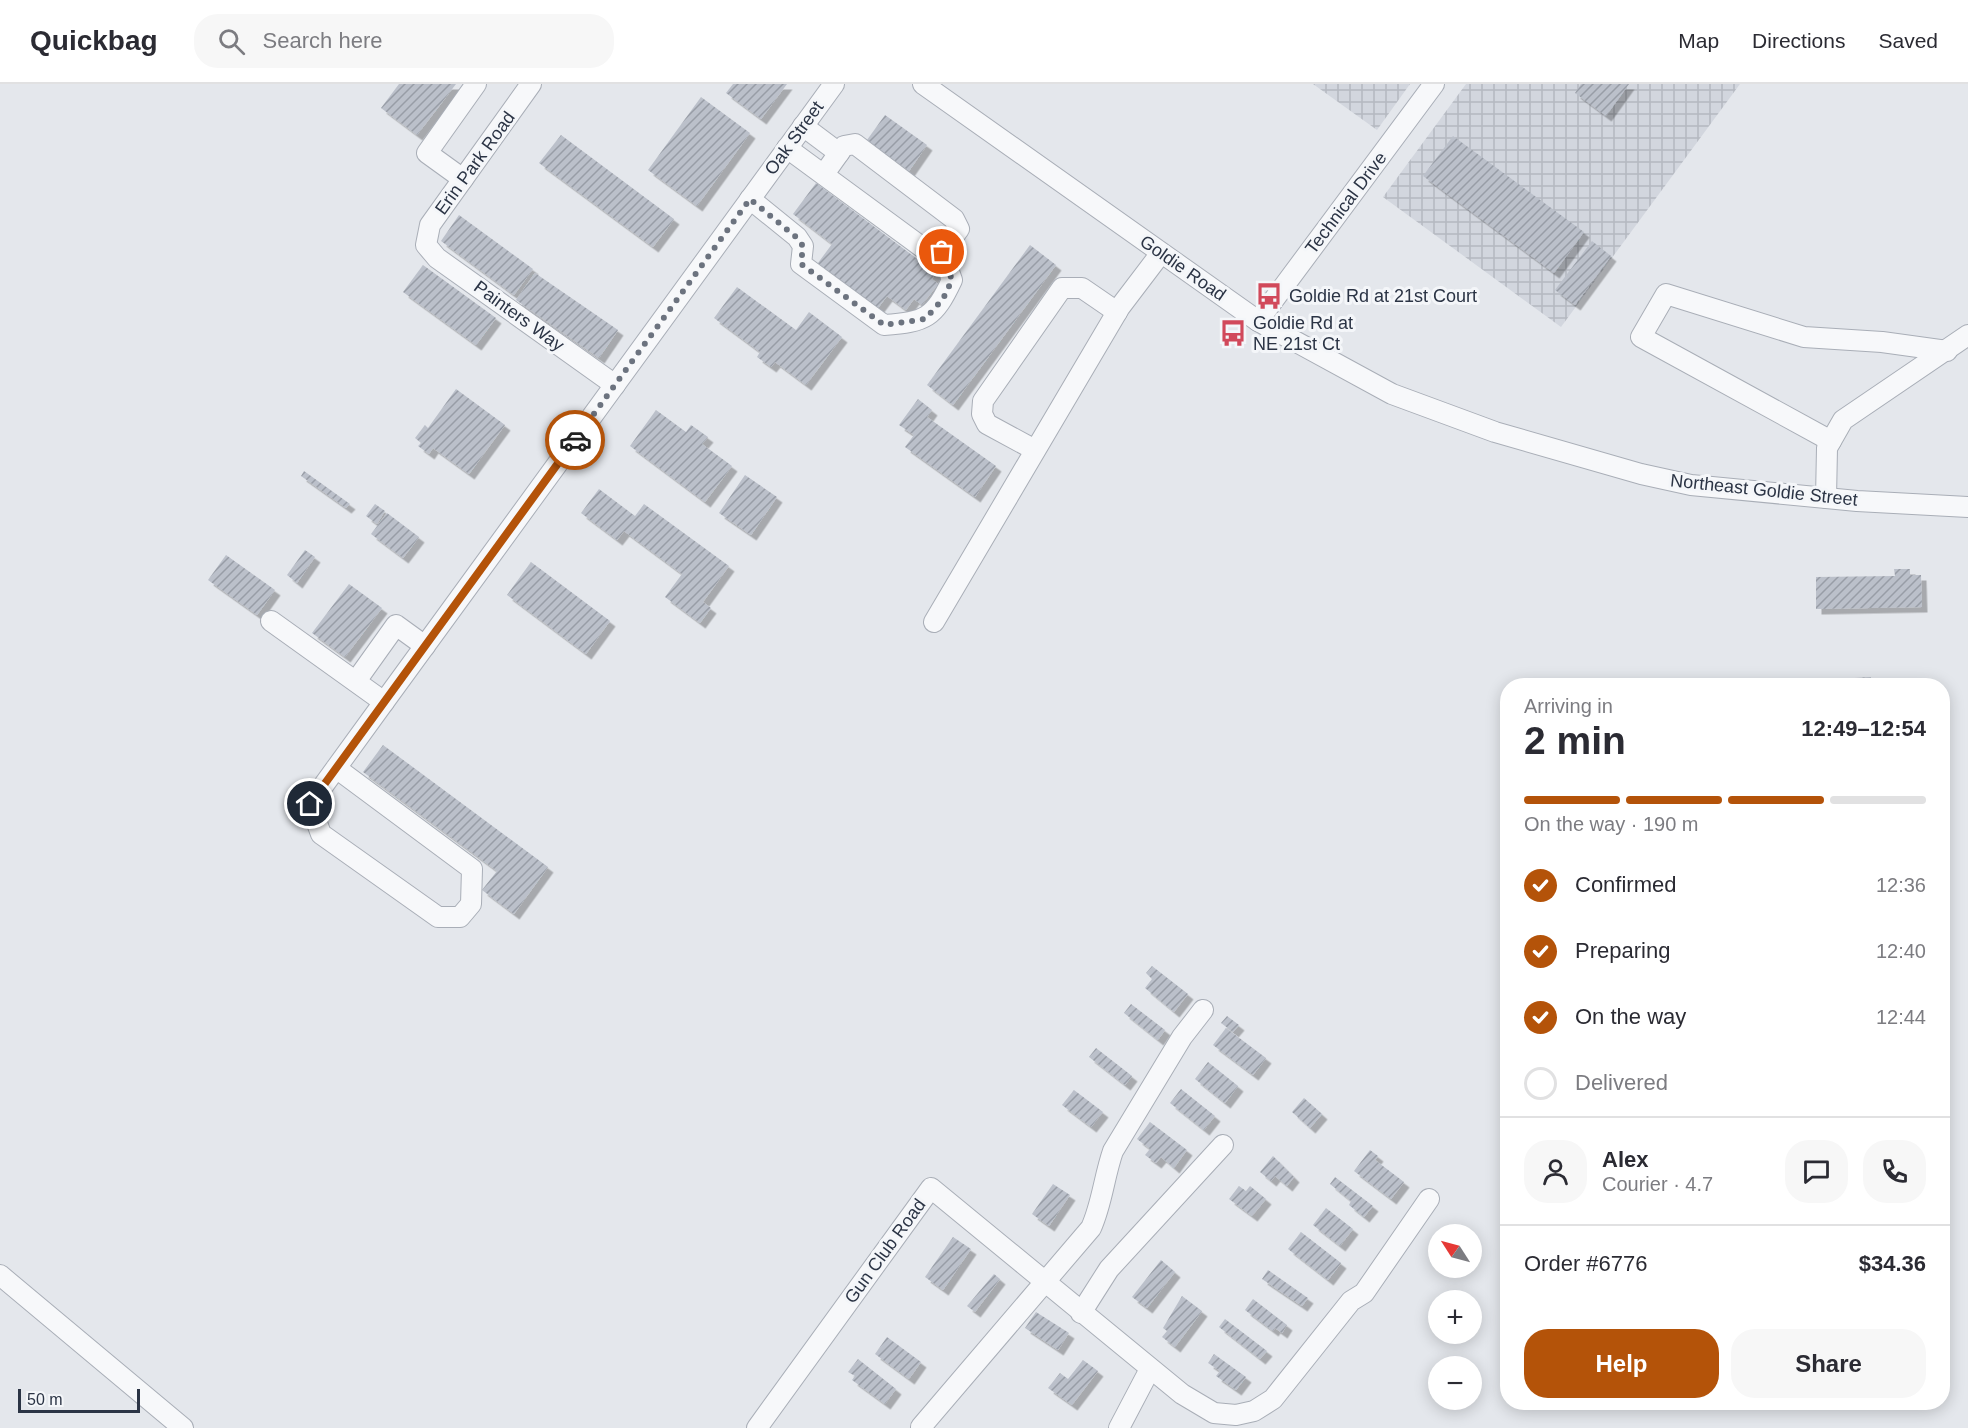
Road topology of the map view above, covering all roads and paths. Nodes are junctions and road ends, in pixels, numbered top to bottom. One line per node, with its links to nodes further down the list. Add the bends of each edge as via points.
1 (476, 84): 10 (street, via 427,153)
2 (531, 84): 10 (street, Erin Park Road)
3 (834, 84): 6 (street, Oak Street)
4 (923, 84): 14 (street, Goldie Road)
5 (1434, 84): 16 (street, Technical Drive)
6 (803, 126): 7 (street, Oak Street); 8 (street)
7 (787, 148): 9 (street); 11 (street, Oak Street)
8 (839, 153): 9 (street); 13 (street, via 844,146 855,144 954,219 959,229)
9 (824, 174): 13 (street, via 934,256)
10 (463, 179): 12 (street, Erin Park Road, via 430,225)
11 (750, 199): 13 (street, via 796,237 803,246 801,264 884,325 925,319 943,299 952,280); 19 (street, Oak Street)
12 (426, 245): 19 (street, Painters Way, via 437,258)
13 (942, 252)
14 (1161, 253): 15 (street); 16 (street, Goldie Road)
15 (1117, 312): 22 (street); 22 (street, via 1082,288 1062,288 983,401 982,414 987,424)
16 (1257, 321): 20 (street, Goldie Road, via 1392,394)
17 (1968, 335): 18 (street)
18 (1947, 351): 21 (street, via 1843,420); 21 (street, via 1804,337 1666,294 1641,338)
19 (615, 385): 27 (street, Oak Street)
20 (1495, 432): 23 (street, Northeast Goldie Street, via 1691,485)
21 (1831, 441): 23 (street, via 1827,448)
22 (1035, 450): 26 (street)
23 (1826, 498): 24 (street, Northeast Goldie Street)
24 (1968, 507)
25 (271, 621): 28 (street)
26 (934, 622)
27 (425, 646): 28 (street, via 396,625); 29 (street, Oak Street)
28 (356, 681): 29 (street)
29 (384, 702): 30 (street, Oak Street)
30 (336, 768): 30 (street, Oak Street, via 310,804 321,834 438,917 460,917 471,904 472,869)
31 (1203, 1010): 35 (street, via 1182,1037 1113,1151 1099,1212 1091,1228)
32 (1223, 1145): 36 (street, via 1109,1269)
33 (1429, 1199): 37 (street, Gun Club Road, via 1364,1293 1351,1301 1273,1399 1254,1411 1236,1415 1214,1413)
34 (0, 1275): 39 (street)
35 (1044, 1284): 36 (street, Gun Club Road); 38 (street); 40 (street, Gun Club Road, via 931,1188)
36 (1081, 1313): 37 (street, Gun Club Road)
37 (1150, 1370): 41 (street)
38 (921, 1427)
39 (183, 1428)
40 (757, 1428)
41 (1119, 1428)

